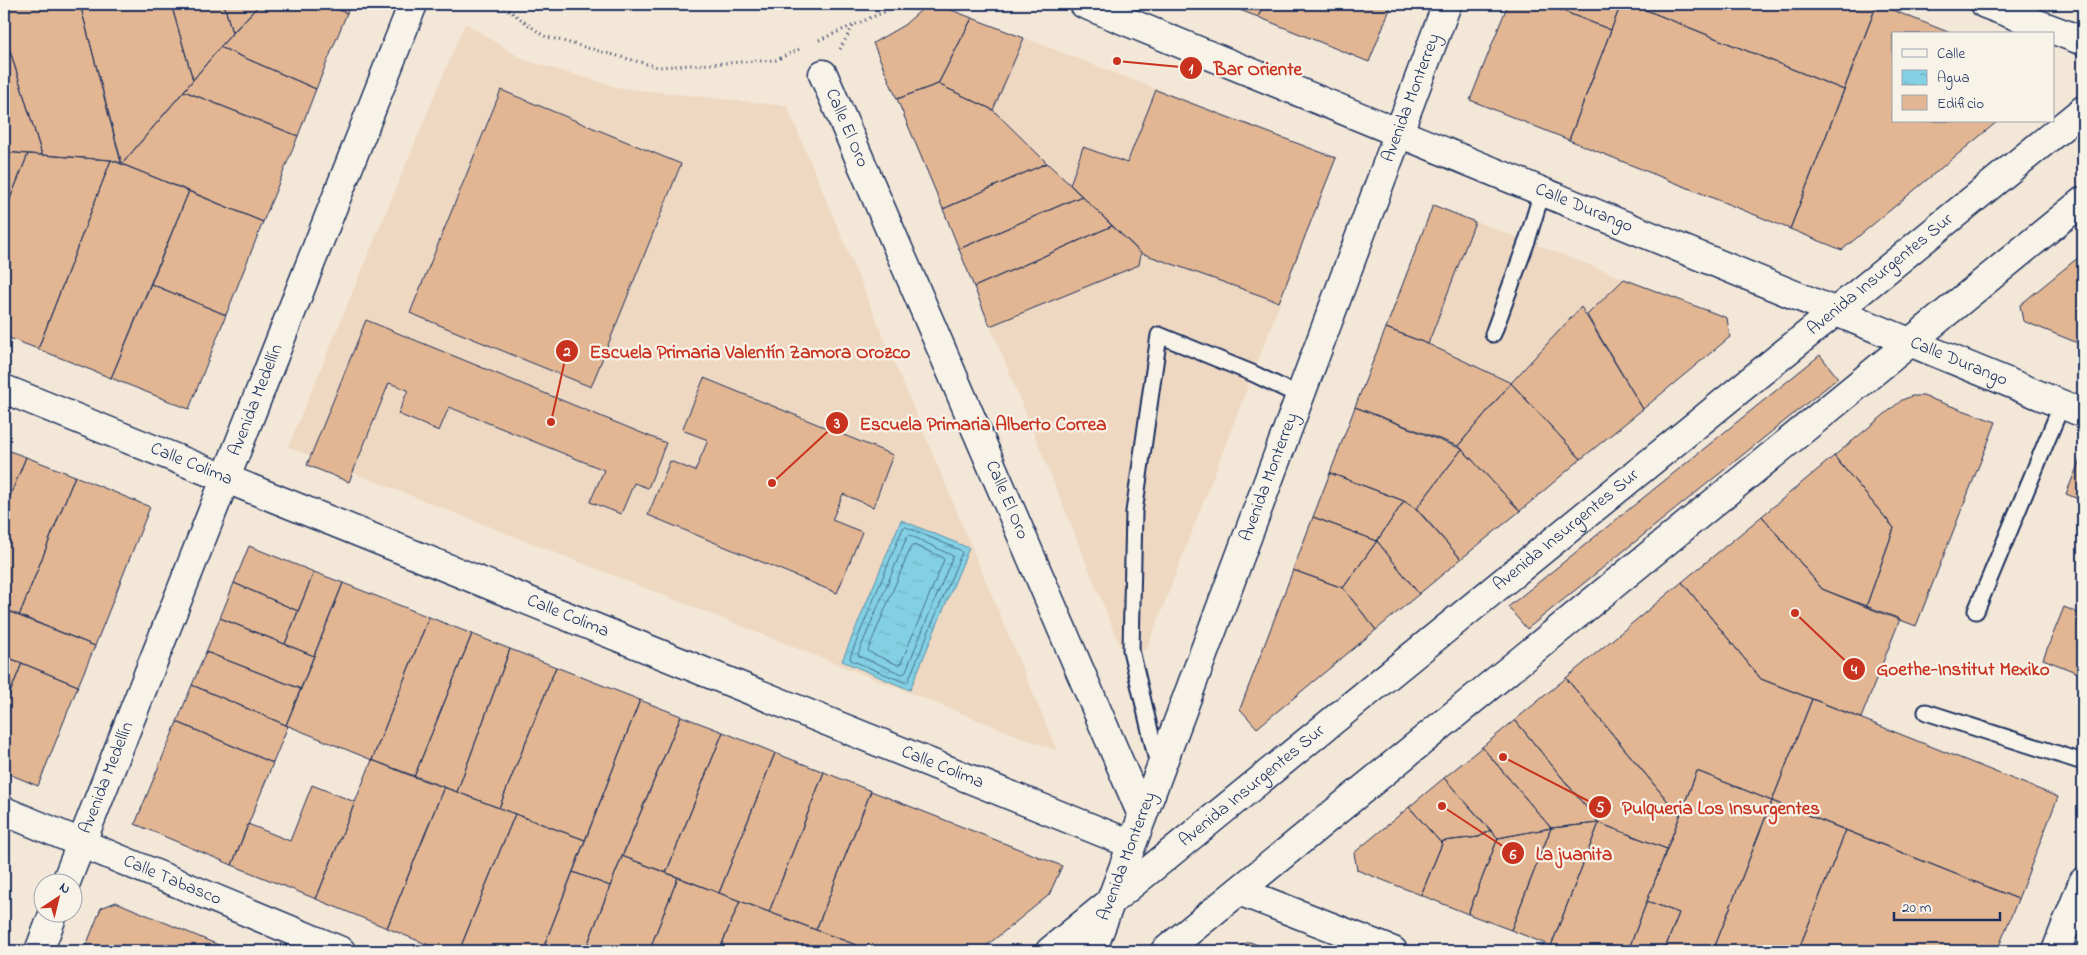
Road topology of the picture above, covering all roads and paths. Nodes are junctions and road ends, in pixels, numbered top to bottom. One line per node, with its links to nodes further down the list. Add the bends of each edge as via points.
1 (413, 4): 19 (street, Avenida Medellín)
2 (500, 4): 3 (path, via 544,36 658,68 776,60 884,12)
3 (892, 4)
4 (1084, 4): 10 (street, Calle Durango)
5 (1447, 4): 10 (street, Avenida Monterrey)
6 (1985, 4): 7 (street)
7 (2083, 42)
8 (823, 74): 25 (street, Calle El Oro)
9 (2083, 110): 13 (street, Avenida Insurgentes Sur)
10 (1399, 132): 11 (street, Calle Durango); 17 (street, Avenida Monterrey)
11 (1542, 192): 13 (street, Calle Durango); 14 (lane)
12 (2083, 201): 15 (street)
13 (1836, 312): 15 (street, Calle Durango); 31 (street, Avenida Insurgentes Sur)
14 (1493, 334)
15 (1910, 343): 18 (street, Calle Durango); 30 (street)
16 (4, 389): 19 (street, Calle Colima)
17 (1300, 396): 23 (street, Avenida Monterrey); 23 (lane, via 1159,336 1134,512 1131,650)
18 (2072, 409): 20 (lane)
19 (225, 478): 26 (street, Avenida Medellín); 27 (street, Calle Colima)
20 (1976, 611)
21 (1926, 712): 22 (lane)
22 (2083, 762)
23 (1159, 769): 25 (street, Avenida Monterrey)
24 (4, 811): 26 (street, Calle Tabasco)
25 (1142, 815): 27 (street, Avenida Monterrey)
26 (82, 843): 28 (street, Avenida Medellín); 34 (street, Calle Tabasco)
27 (1131, 844): 31 (street, Avenida Monterrey)
28 (70, 872)
29 (2083, 882): 39 (street)
30 (1239, 891): 37 (street); 38 (street)
31 (1109, 903): 35 (street, Avenida Insurgentes Sur); 36 (street, Avenida Monterrey)
32 (50, 922): 33 (street)
33 (39, 951)
34 (341, 951)
35 (1050, 951)
36 (1092, 951)
37 (1165, 951)
38 (1393, 951)
39 (2056, 951)

